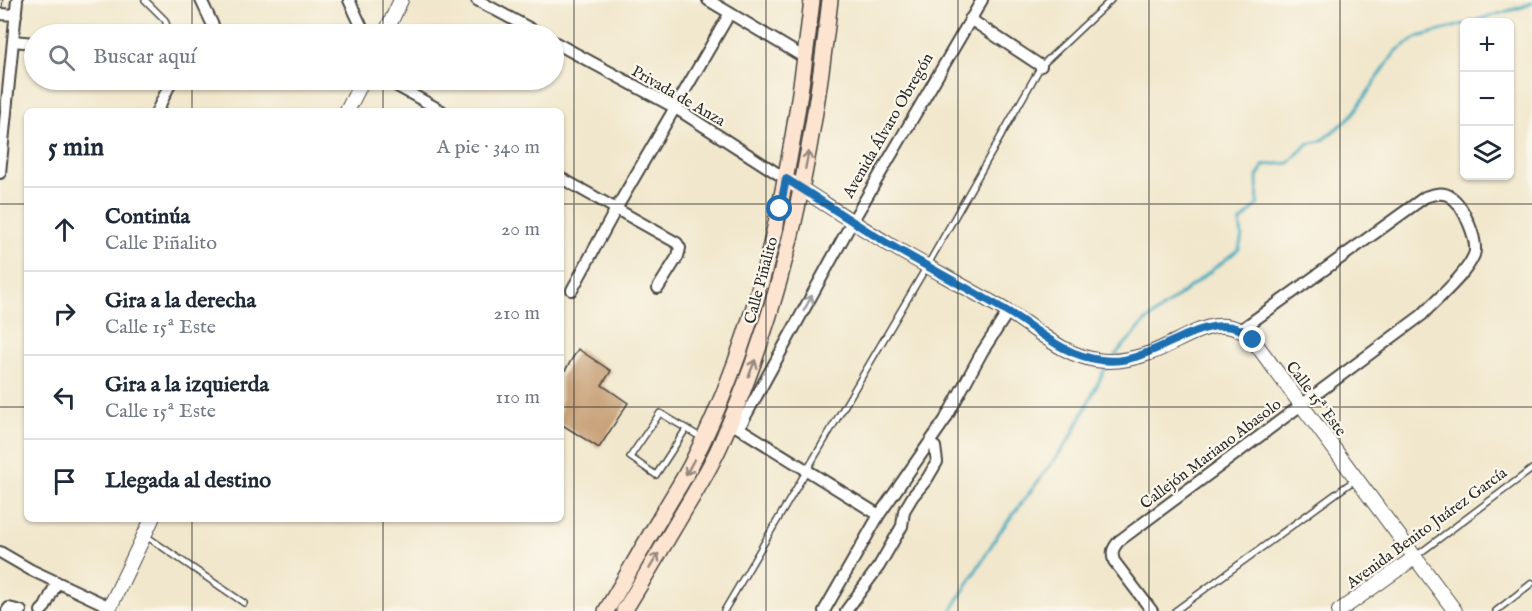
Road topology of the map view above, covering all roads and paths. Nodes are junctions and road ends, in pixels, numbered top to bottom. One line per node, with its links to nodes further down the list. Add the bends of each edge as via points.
1 (17, 0): 14 (street)
2 (145, 0): 16 (lane)
3 (201, 0): 17 (street)
4 (350, 0): 18 (street)
5 (401, 0): 19 (street)
6 (477, 0): 20 (street)
7 (708, 0): 12 (street)
8 (812, 0): 24 (main road, Calle Piñalito)
9 (830, 0): 36 (main road, Calle Piñalito, one-way to 9)
10 (982, 0): 15 (street, Avenida Álvaro Obregón)
11 (1111, 0): 25 (lane)
12 (730, 13): 24 (street); 29 (street)
13 (0, 14): 14 (street)
14 (16, 15): 21 (street)
15 (970, 18): 25 (street); 38 (street, Avenida Álvaro Obregón)
16 (166, 24)
17 (212, 24)
18 (361, 24)
19 (390, 24)
20 (521, 24)
21 (13, 41): 22 (street); 33 (street)
22 (24, 42)
23 (564, 47): 29 (street, Privada de Anza)
24 (805, 58): 34 (main road, Calle Piñalito)
25 (1041, 66): 39 (lane)
26 (167, 90): 30 (street)
27 (358, 90): 31 (street)
28 (404, 90): 32 (street)
29 (674, 107): 34 (street, Privada de Anza); 37 (street)
30 (158, 108)
31 (349, 108)
32 (437, 108)
33 (0, 173)
34 (786, 179): 36 (street); 45 (main road, Calle Piñalito, via 742,344)
35 (564, 180): 37 (street)
36 (802, 189): 38 (street); 46 (main road, Calle Piñalito, one-way to 36, via 779,289)
37 (615, 209): 40 (street, via 669,238 680,249); 41 (street)
38 (852, 222): 39 (street); 46 (street, Avenida Álvaro Obregón, one-way to 38)
39 (927, 266): 42 (street); 51 (lane)
40 (658, 288)
41 (572, 290)
42 (1008, 312): 43 (street, via 1066,351 1104,361 1149,354 1214,326); 49 (street)
43 (1242, 329): 44 (street, Calle 15ª Este); 44 (street, Callejón Mariano Abasolo, via 1425,197 1437,193 1450,196 1458,204 1476,244 1474,254 1459,275 1422,315)
44 (1301, 404): 52 (street, Calle 15ª Este); 70 (street, Callejón Mariano Abasolo, via 1113,547 1114,561)
45 (715, 414): 46 (street); 48 (main road)
46 (734, 425): 51 (street); 66 (main road, Avenida Álvaro Obregón, one-way to 46)
47 (686, 429): 47 (lane, via 660,413 630,457 656,475); 48 (lane)
48 (703, 439): 65 (main road, one-way to 65)
49 (929, 444): 53 (street); 69 (street, via 935,447 937,462 904,511 902,526 879,566)
50 (1532, 469): 57 (lane, Avenida Benito Juárez García)
51 (807, 470): 53 (street); 67 (lane)
52 (1356, 478): 57 (street, Calle 15ª Este); 71 (lane)
53 (879, 515): 68 (street)
54 (150, 522): 55 (street)
55 (144, 535): 60 (lane); 61 (street)
56 (0, 552): 58 (street)
57 (1414, 558): 72 (street, Avenida Benito Juárez García); 73 (street, Calle 15ª Este)
58 (57, 582): 61 (street); 64 (street)
59 (1532, 583): 74 (lane)
60 (244, 603)
61 (109, 609)
62 (6, 611): 63 (street)
63 (21, 611)
64 (40, 611)
65 (606, 611)
66 (624, 611)
67 (724, 611)
68 (824, 611)
69 (846, 611)
70 (1152, 611)
71 (1175, 611)
72 (1339, 611)
73 (1455, 611)
74 (1496, 611)

